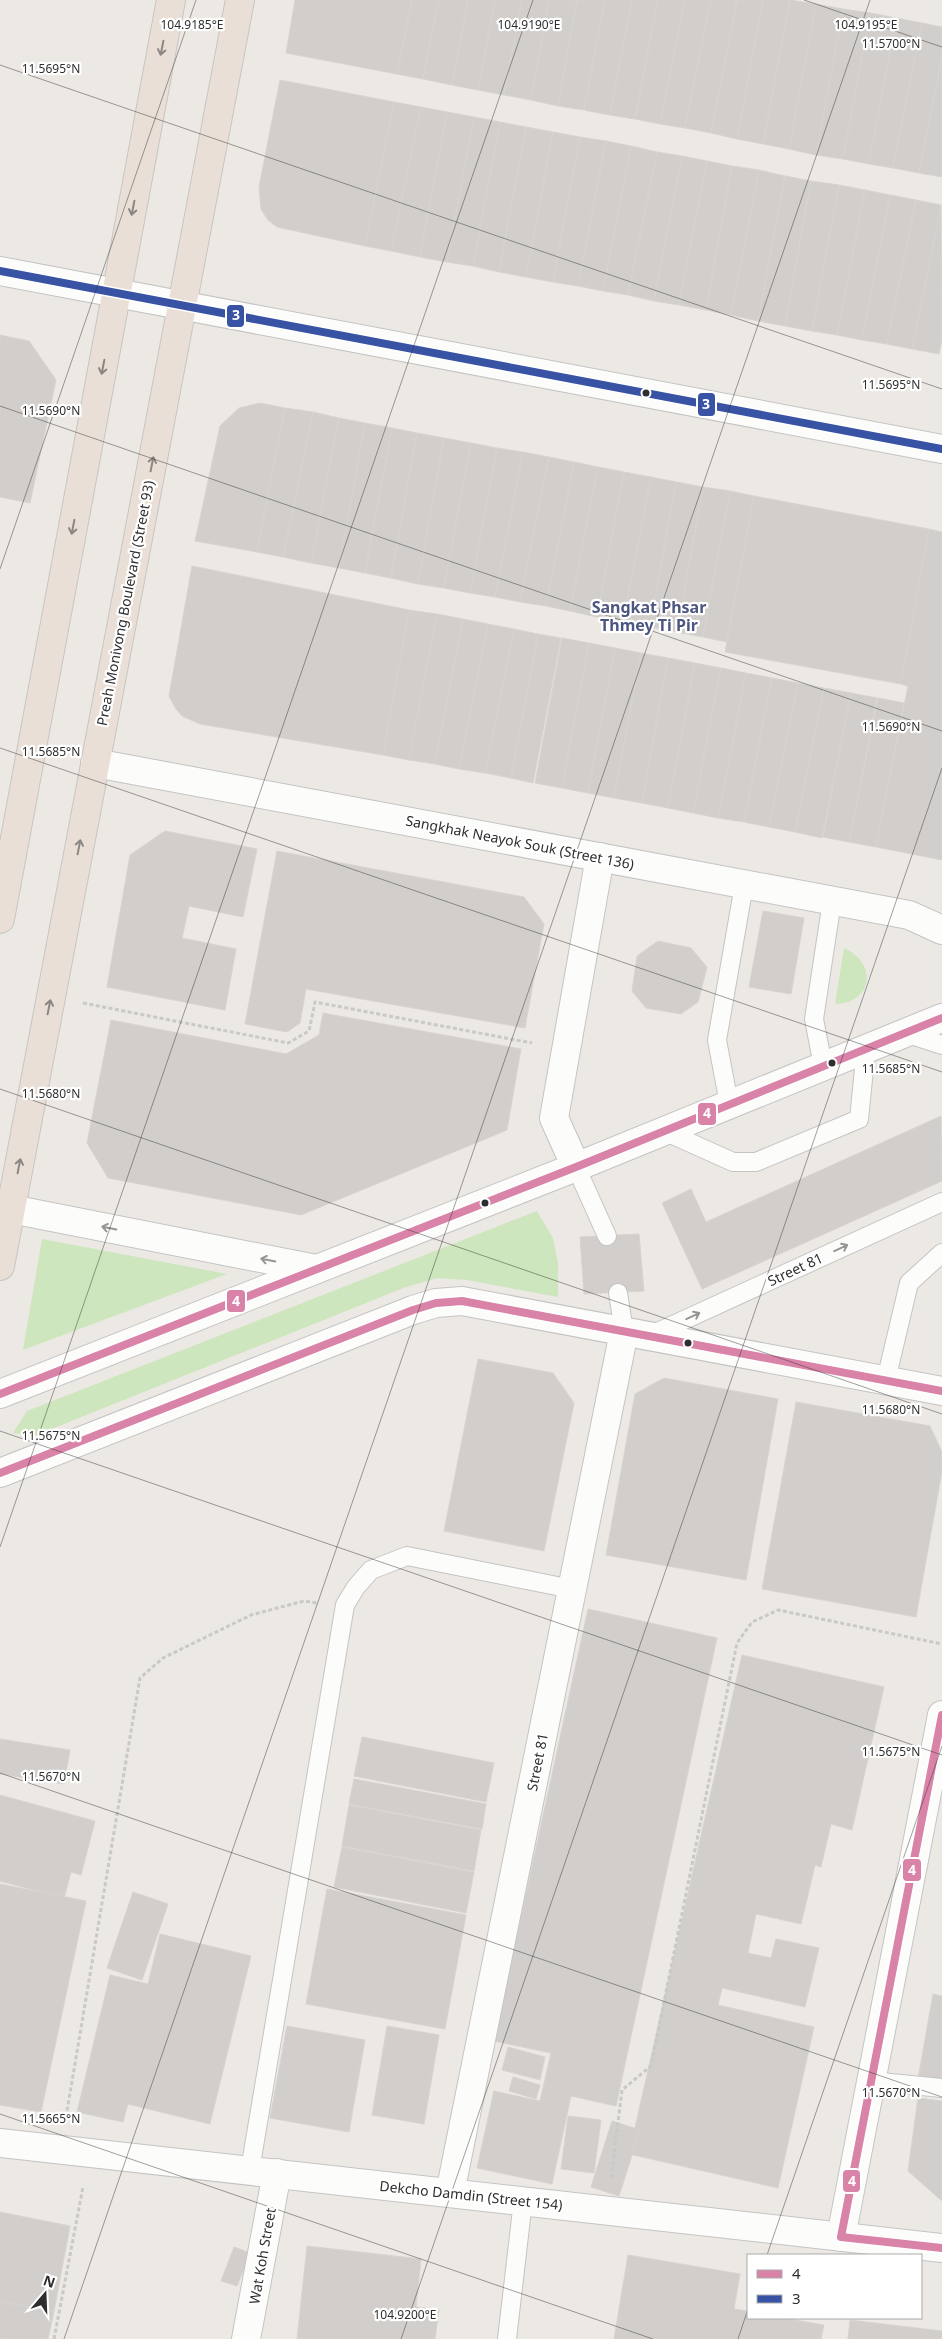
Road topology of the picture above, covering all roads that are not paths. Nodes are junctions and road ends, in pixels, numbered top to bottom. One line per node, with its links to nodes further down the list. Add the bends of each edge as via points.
1 (171, 0): 4 (highway, one-way to 4)
2 (240, 0): 5 (highway, Preah Monivong Boulevard (Street 93))
3 (0, 271): 4 (street)
4 (117, 293): 5 (street); 11 (highway, one-way to 11)
5 (182, 305): 6 (street); 7 (highway, Preah Monivong Boulevard (Street 93), one-way to 5)
6 (942, 449)
7 (95, 763): 8 (street, Sangkhak Neayok Souk (Street 136)); 22 (highway, Preah Monivong Boulevard (Street 93), one-way to 7)
8 (600, 858): 9 (street, Sangkhak Neayok Souk (Street 136)); 20 (street, via 554,1118)
9 (744, 885): 10 (street, Sangkhak Neayok Souk (Street 136)); 18 (lane, via 717,1040)
10 (832, 901): 12 (street, Sangkhak Neayok Souk (Street 136), via 909,916); 17 (lane, via 814,1019)
11 (0, 919)
12 (942, 930)
13 (942, 1018): 14 (street)
14 (904, 1033): 15 (lane); 16 (street)
15 (942, 1045)
16 (866, 1049): 17 (street); 19 (lane, via 859,1119 756,1162 734,1162)
17 (823, 1066): 18 (street)
18 (730, 1104): 19 (street)
19 (664, 1131): 20 (street)
20 (576, 1167): 23 (lane); 26 (street)
21 (942, 1202): 28 (lane, Street 81, one-way to 21)
22 (11, 1209): 25 (highway, Preah Monivong Boulevard (Street 93)); 26 (street, one-way to 22)
23 (607, 1236)
24 (942, 1253): 29 (lane, via 909,1283)
25 (0, 1266)
26 (316, 1269): 31 (street)
27 (618, 1294): 28 (lane)
28 (636, 1334): 29 (street); 32 (street, via 462,1301 436,1303); 33 (street, Street 81)
29 (886, 1380): 30 (street)
30 (942, 1391)
31 (0, 1394)
32 (0, 1473)
33 (572, 1589): 38 (lane, via 407,1556 371,1570 345,1605); 40 (street, Street 81)
34 (942, 1715): 35 (street)
35 (871, 2081): 36 (lane); 42 (street)
36 (942, 2088)
37 (0, 2143): 38 (street, Dekcho Damdin (Street 154))
38 (250, 2170): 39 (street, Dekcho Damdin (Street 154))
39 (277, 2173): 40 (street, Dekcho Damdin (Street 154)); 44 (street, Wat Koh Street)
40 (450, 2192): 41 (street, Dekcho Damdin (Street 154))
41 (523, 2201): 42 (street, Dekcho Damdin (Street 154)); 45 (lane)
42 (841, 2236): 43 (street, Dekcho Damdin (Street 154))
43 (942, 2248)
44 (246, 2339)
45 (507, 2339)

